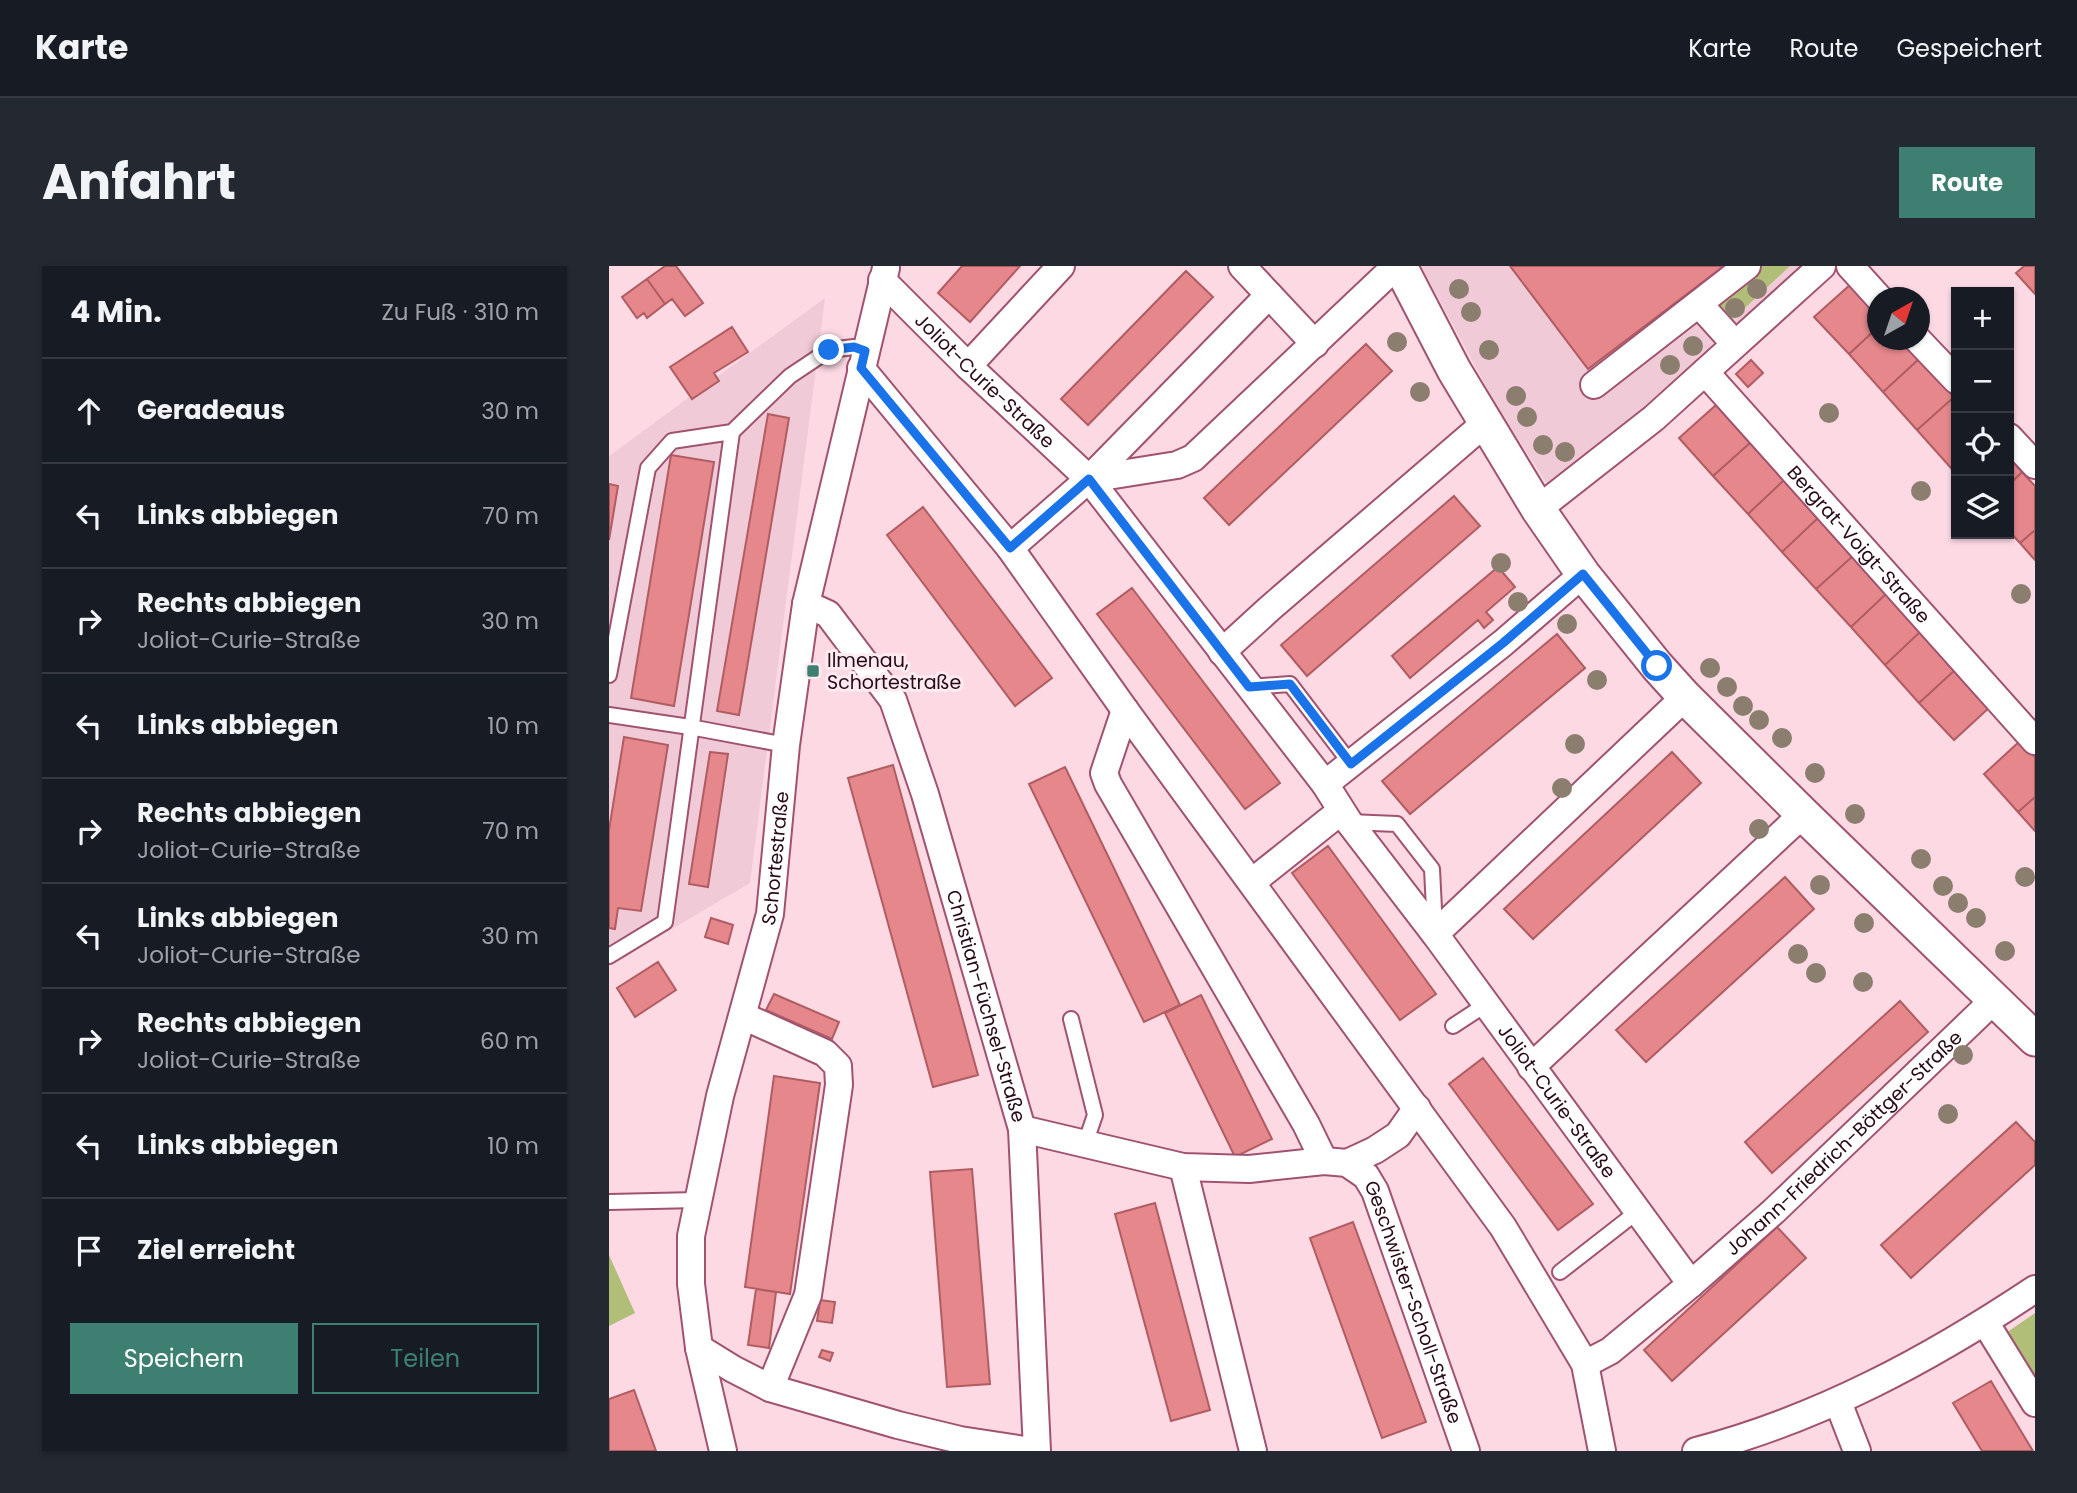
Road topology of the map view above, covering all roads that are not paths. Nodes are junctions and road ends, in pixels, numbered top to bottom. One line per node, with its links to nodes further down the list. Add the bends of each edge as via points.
1 (1061, 266): 15 (street)
2 (1242, 266): 9 (street)
3 (1398, 266): 11 (street); 19 (street)
4 (1747, 266): 10 (street)
5 (1822, 266): 12 (street)
6 (1850, 266): 8 (street)
7 (884, 273): 14 (street, Schortestraße); 15 (street, Joliot-Curie-Straße)
8 (1869, 287)
9 (1269, 295): 11 (street); 23 (street)
10 (1699, 304): 12 (street); 18 (street)
11 (1315, 344): 23 (street, via 1193,458 1177,465)
12 (1735, 344): 16 (street)
13 (1928, 350): 17 (street)
14 (863, 360): 20 (lane, via 854,347 829,350 790,376); 25 (street); 27 (street, Schortestraße)
15 (968, 366): 23 (street, Joliot-Curie-Straße)
16 (1705, 372): 24 (street); 35 (street, Bergrat-Voigt-Straße)
17 (1951, 375)
18 (1594, 385)
19 (1485, 424): 24 (street); 28 (street)
20 (732, 432): 29 (lane, via 672,441 648,468); 34 (lane)
21 (2014, 442): 22 (street)
22 (2035, 465)
23 (1089, 479): 25 (street); 28 (street, Joliot-Curie-Straße)
24 (1538, 509): 26 (street)
25 (1010, 548): 32 (street)
26 (1583, 574): 31 (street); 37 (street)
27 (806, 604): 36 (street, Schortestraße); 52 (street, Christian-Füchsel-Straße, via 828,614 893,700 925,794)
28 (1222, 652): 30 (street, Joliot-Curie-Straße)
29 (609, 675)
30 (1249, 687): 37 (lane, via 1290,684); 38 (street, Joliot-Curie-Straße)
31 (1685, 697): 39 (street); 42 (street)
32 (1125, 710): 41 (street); 54 (street, via 1104,773 1108,784 1306,1124)
33 (609, 715): 34 (lane)
34 (690, 727): 36 (lane); 43 (lane, via 665,922)
35 (2035, 741)
36 (786, 745): 46 (street, Schortestraße, via 770,914)
37 (1351, 764): 38 (street)
38 (1325, 784): 40 (street, Joliot-Curie-Straße)
39 (1803, 814): 44 (street); 50 (street)
40 (1345, 816): 41 (street); 42 (street, Joliot-Curie-Straße); 42 (lane, via 1397,824 1432,869)
41 (1252, 882): 51 (street)
42 (1435, 934): 45 (street, Joliot-Curie-Straße)
43 (609, 956)
44 (1994, 1000): 49 (street); 60 (street, Johann-Friedrich-Böttger-Straße)
45 (1485, 1004): 48 (lane); 50 (street, Joliot-Curie-Straße)
46 (743, 1016): 56 (street, Schortestraße); 65 (street, via 825,1053 838,1066 808,1296)
47 (1071, 1019): 53 (lane, via 1095,1115)
48 (1453, 1026)
49 (2035, 1039)
50 (1531, 1067): 58 (street, Joliot-Curie-Straße)
51 (1417, 1108): 54 (street, Geschwister-Scholl-Straße, via 1398,1135 1375,1150); 64 (street, via 1503,1227)
52 (1022, 1129): 53 (street, Geschwister-Scholl-Straße); 70 (street, Christian-Füchsel-Straße)
53 (1085, 1144): 55 (street, Geschwister-Scholl-Straße)
54 (1336, 1162): 55 (street, Geschwister-Scholl-Straße, via 1249,1169); 72 (street, Geschwister-Scholl-Straße, via 1366,1176 1375,1191)
55 (1183, 1167): 71 (street)
56 (697, 1199): 57 (lane); 63 (street, Schortestraße, via 691,1284)
57 (609, 1202)
58 (1637, 1212): 59 (lane); 60 (street, Joliot-Curie-Straße)
59 (1560, 1272)
60 (1691, 1284): 64 (street, via 1610,1351)
61 (2035, 1289): 62 (street)
62 (1985, 1322): 66 (street); 67 (street)
63 (699, 1348): 65 (street); 68 (street, Schortestraße)
64 (1585, 1364): 73 (street)
65 (770, 1388): 69 (street, via 960,1440)
66 (1837, 1402): 74 (street); 75 (street)
67 (2035, 1403)
68 (720, 1448)
69 (1031, 1451)
70 (1037, 1451)
71 (1253, 1451)
72 (1466, 1451)
73 (1602, 1451)
74 (1696, 1451)
75 (1857, 1451)

